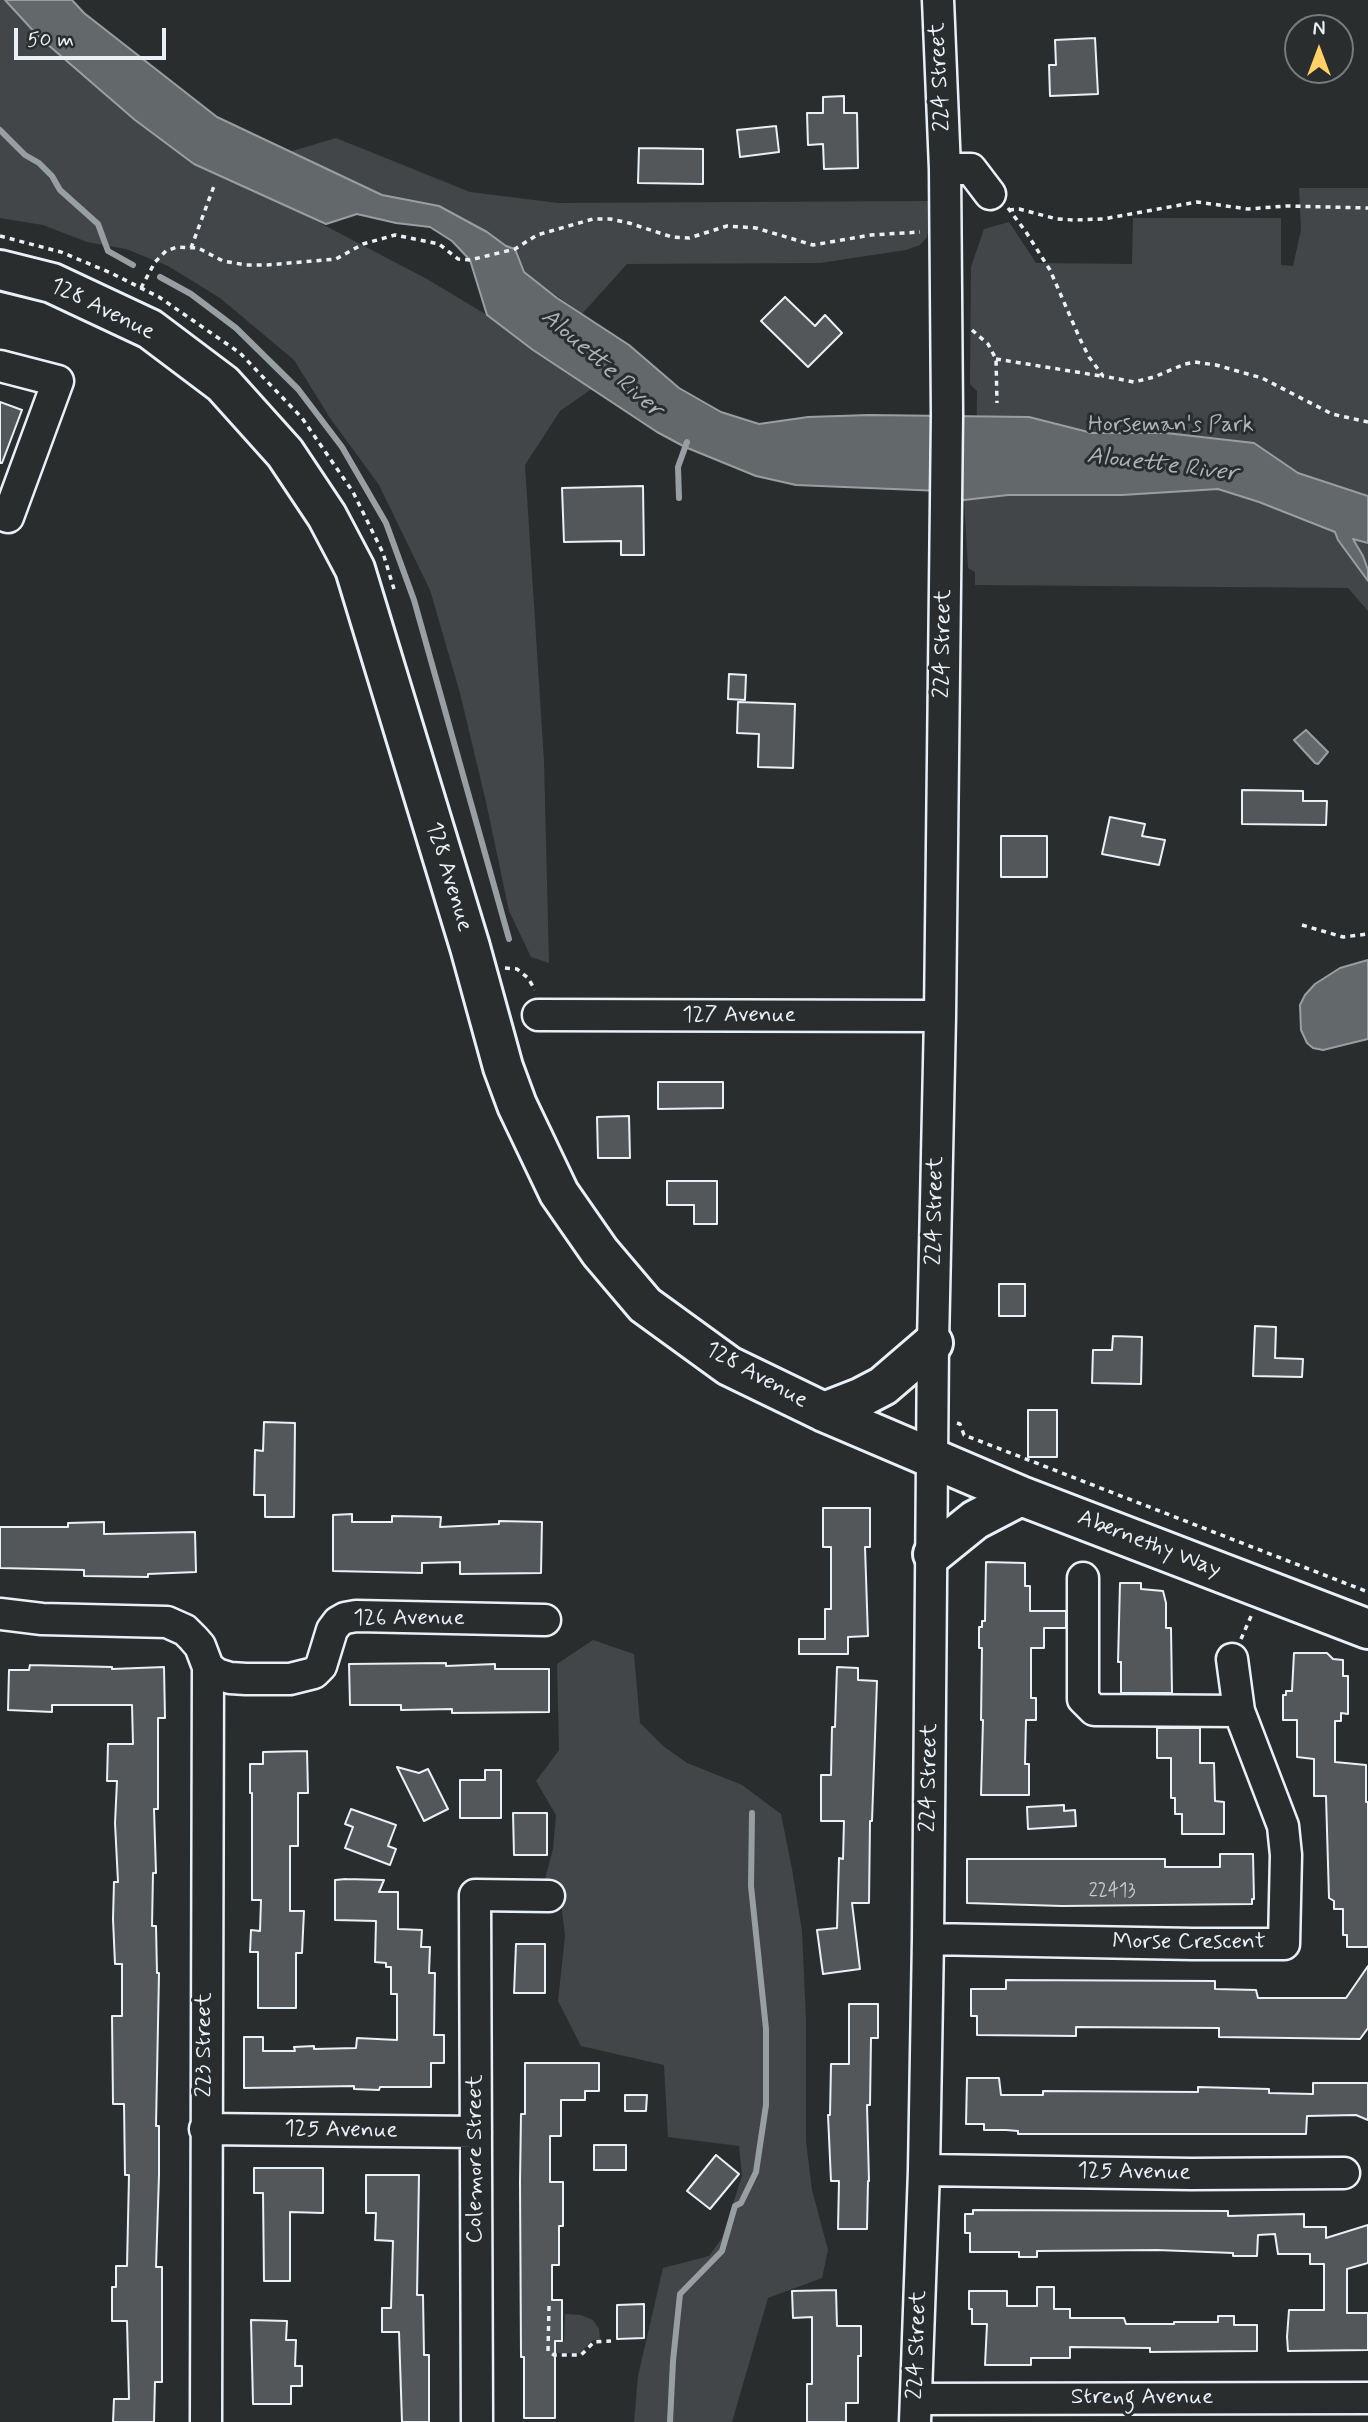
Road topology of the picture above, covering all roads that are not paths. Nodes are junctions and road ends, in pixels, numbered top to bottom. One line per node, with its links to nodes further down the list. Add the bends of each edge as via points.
1 (938, 0): 2 (street, 224 Street)
2 (945, 169): 3 (street, via 971,169); 8 (street, 224 Street)
3 (990, 194)
4 (0, 270): 10 (main road, 128 Avenue, via 52,283 150,329 223,384 285,453 355,569 503,1067 559,1194 645,1305 729,1366)
5 (0, 366): 6 (street, via 58,382 8,517)
6 (0, 514)
7 (542, 1016): 8 (street, 127 Avenue)
8 (940, 1016): 9 (street, 224 Street)
9 (933, 1343): 10 (main road, via 883,1386); 11 (street, 224 Street)
10 (824, 1412): 11 (main road, 128 Avenue)
11 (932, 1458): 12 (main road, Abernethy Way); 13 (street, 224 Street)
12 (1021, 1496): 13 (main road, via 975,1520); 17 (main road, Abernethy Way)
13 (933, 1555): 22 (street, 224 Street)
14 (1083, 1578): 20 (street, via 1083,1699 1094,1710)
15 (0, 1614): 19 (street, via 167,1622 193,1638)
16 (545, 1620): 19 (street, 126 Avenue, via 356,1616 338,1622 321,1666 304,1677 230,1678)
17 (1368, 1629)
18 (1232, 1659): 20 (street, Morse Crescent)
19 (208, 1667): 23 (street, 223 Street)
20 (1240, 1712): 22 (street, Morse Crescent, via 1283,1826 1284,1944)
21 (549, 1896): 24 (street, Colemore Street, via 475,1895)
22 (928, 1939): 25 (street, 224 Street)
23 (205, 2129): 24 (street, 125 Avenue); 29 (street, 223 Street)
24 (476, 2132): 30 (street, Colemore Street)
25 (923, 2170): 26 (street, 125 Avenue); 28 (street, 224 Street)
26 (1344, 2173)
27 (1368, 2398): 28 (street, Streng Avenue)
28 (916, 2410)
29 (206, 2422)
30 (477, 2422)

